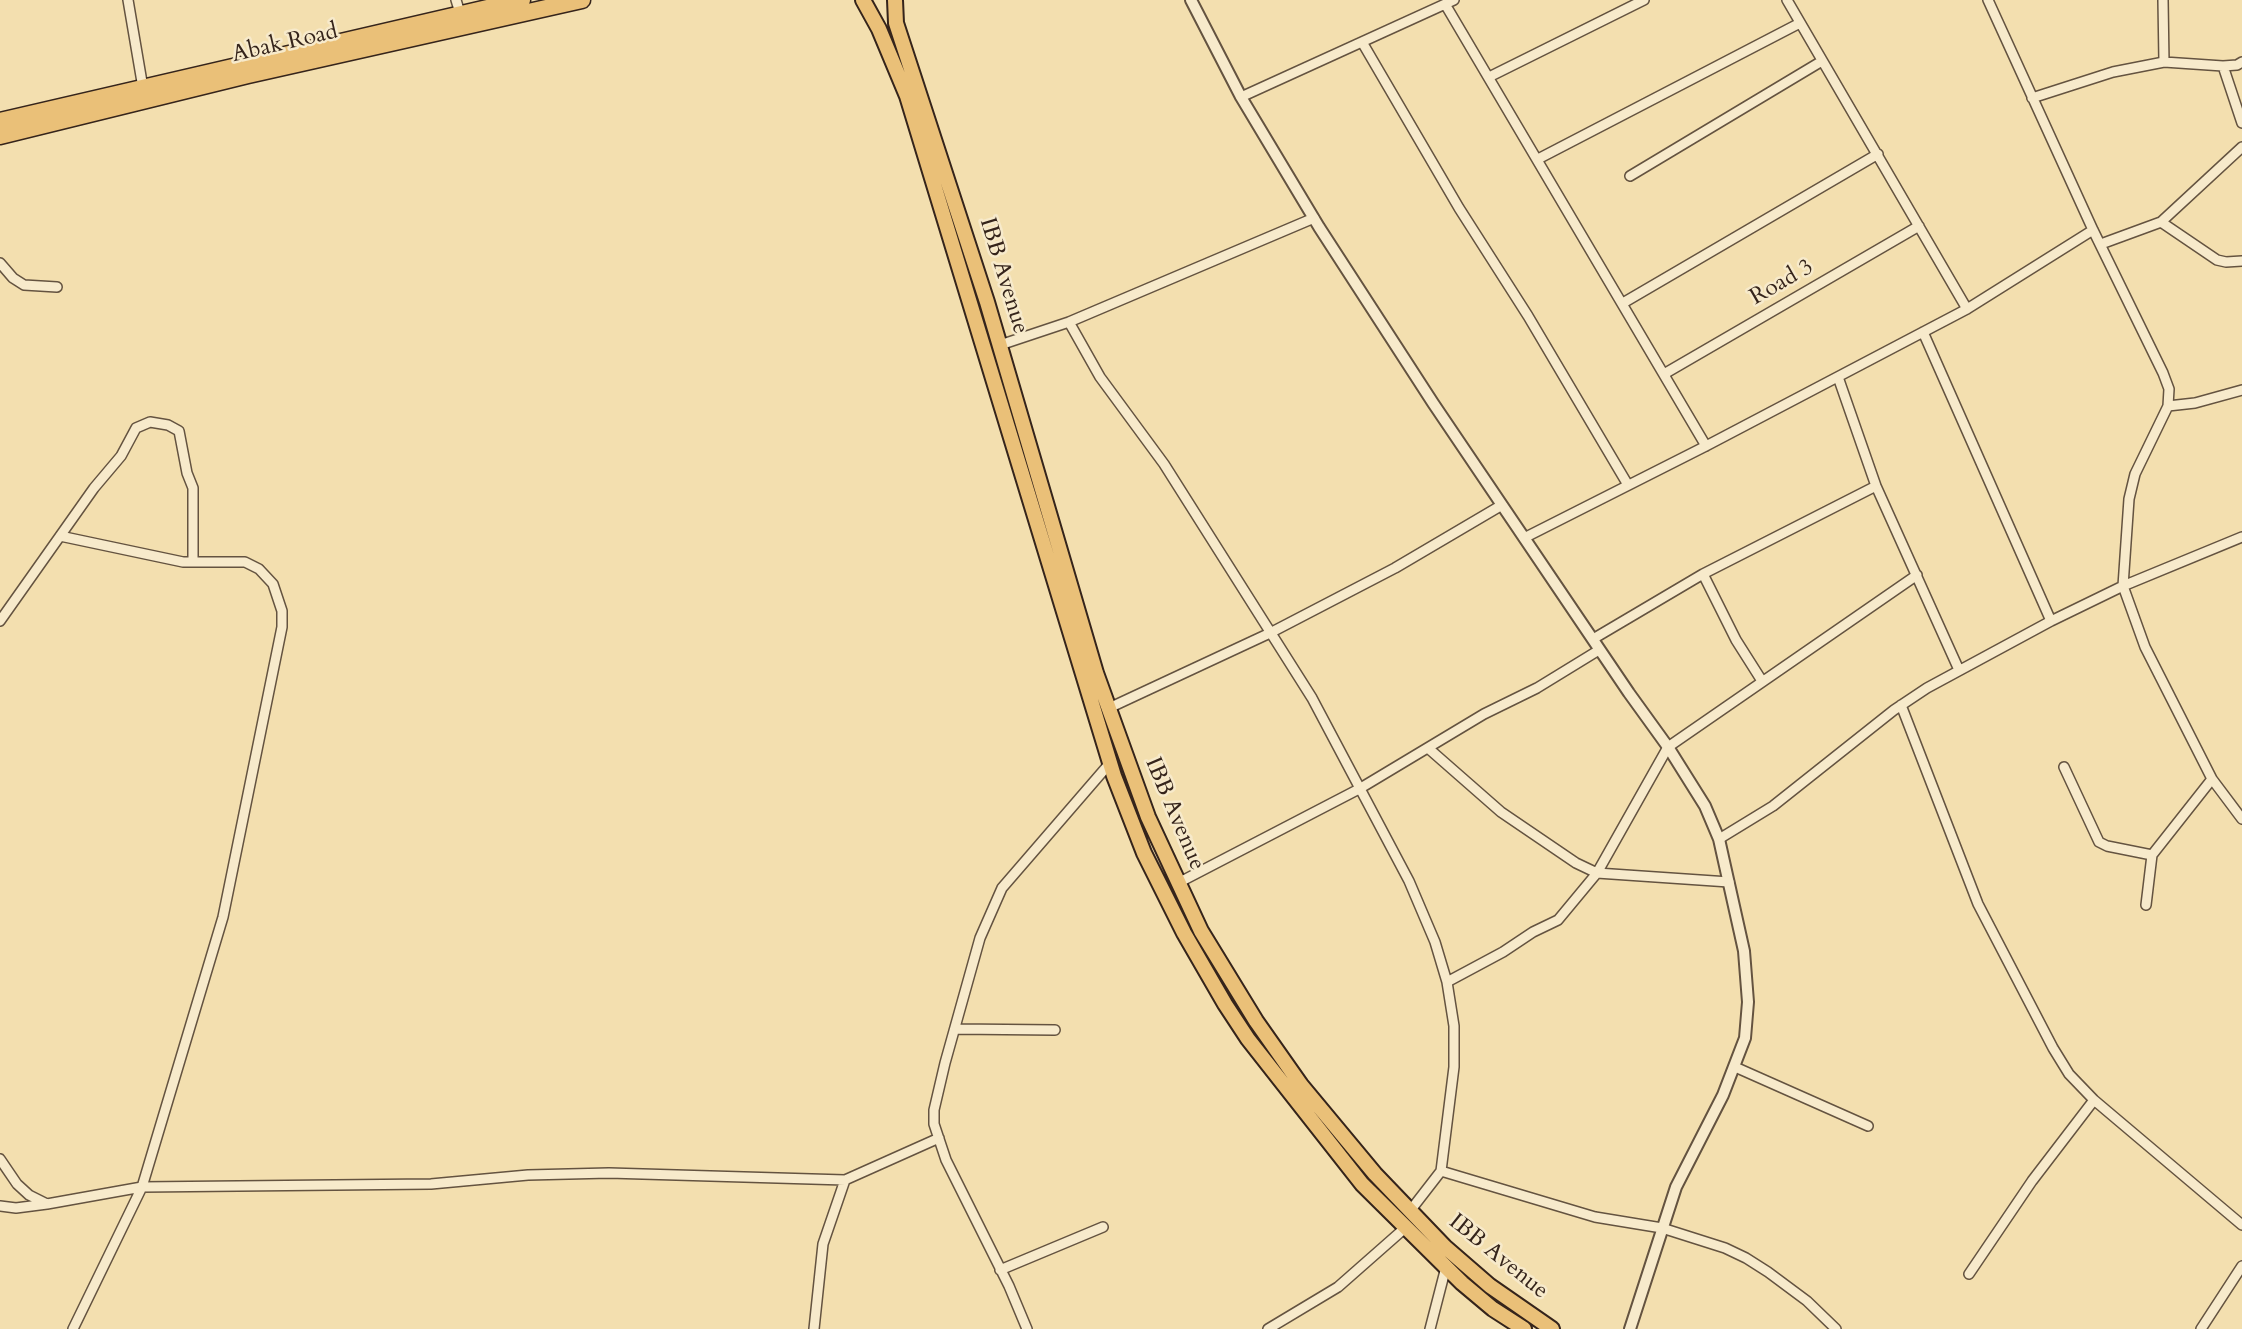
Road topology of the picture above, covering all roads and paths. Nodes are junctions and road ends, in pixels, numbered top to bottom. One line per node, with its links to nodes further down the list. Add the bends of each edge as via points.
1 (128, 0): 20 (street)
2 (522, 0): 12 (highway, Abak Road)
3 (582, 0): 23 (highway, Abak Road, via 248,75)
4 (863, 0): 68 (main road, via 907,96)
5 (895, 0): 41 (main road, IBB Avenue, via 896,23)
6 (1191, 0): 21 (street)
7 (1644, 0): 19 (street)
8 (1787, 0): 13 (street)
9 (1987, 0): 22 (street)
10 (2163, 0): 16 (street)
11 (1449, 2): 14 (street); 19 (street)
12 (458, 7): 20 (highway, Abak Road)
13 (1800, 23): 15 (street); 27 (street)
14 (1362, 42): 21 (street); 47 (street)
15 (1822, 61): 26 (street); 28 (street)
16 (2164, 62): 18 (street); 22 (street, via 2113,72)
17 (2242, 62): 18 (street)
18 (2223, 66): 24 (street)
19 (1489, 77): 27 (street)
20 (143, 88): 23 (highway, Abak Road)
21 (1241, 97): 29 (street)
22 (2032, 99): 32 (street)
23 (1, 122)
24 (2242, 122)
25 (2242, 147): 30 (street)
26 (1878, 154): 31 (street); 37 (street)
27 (1538, 159): 37 (street)
28 (1630, 176)
29 (1314, 218): 39 (street); 49 (street)
30 (2161, 222): 33 (street); 34 (street, via 2217,260)
31 (1919, 226): 38 (street); 42 (street, Road 3)
32 (2093, 230): 33 (street); 38 (street)
33 (2101, 244): 45 (street, via 2163,373)
34 (2242, 261)
35 (0, 263): 36 (street, via 24,285)
36 (57, 287)
37 (1623, 303): 42 (street)
38 (1967, 309): 40 (street)
39 (1069, 322): 41 (street); 59 (street, via 1100,377 1164,464)
40 (1923, 332): 43 (street); 58 (street)
41 (1000, 345): 65 (main road, IBB Avenue)
42 (1664, 374): 46 (street)
43 (1838, 377): 46 (street); 48 (street)
44 (2242, 390): 45 (street)
45 (2168, 406): 56 (street, via 2135,474)
46 (1706, 446): 47 (street)
47 (1628, 485): 52 (street)
48 (1876, 486): 54 (street); 55 (street)
49 (1502, 505): 52 (street); 59 (street)
50 (60, 536): 53 (street); 53 (street, via 136,429 150,422 168,425 178,431 193,488); 57 (street)
51 (2242, 537): 56 (street)
52 (1524, 538): 60 (street)
53 (193, 562): 89 (street, via 245,562 259,569 272,584 282,611 282,627 223,917)
54 (1703, 574): 60 (street); 63 (street, via 1735,640)
55 (1917, 575): 62 (street); 63 (street)
56 (2123, 586): 58 (street); 70 (street, via 2145,647)
57 (0, 621)
58 (2051, 621): 62 (street)
59 (1270, 633): 65 (street); 71 (street, via 1312,698)
60 (1593, 639): 61 (street)
61 (1599, 650): 66 (street); 67 (street)
62 (1959, 670): 64 (street)
63 (1762, 681): 66 (street)
64 (1900, 705): 73 (street, via 1773,806); 83 (street, via 1978,904 2053,1048)
65 (1109, 708): 77 (main road, IBB Avenue, via 1148,817)
66 (1668, 747): 73 (street, via 1705,806); 75 (street)
67 (1428, 748): 71 (street); 75 (street, via 1501,812)
68 (1110, 763): 80 (street, via 1002,888 981,938); 95 (main road, via 1144,853 1225,1004 1320,1132)
69 (2064, 767): 74 (street, via 2099,842)
70 (2212, 779): 72 (street); 74 (street)
71 (1359, 789): 77 (street); 79 (street, via 1409,881)
72 (2242, 818)
73 (1719, 839): 76 (street)
74 (2152, 855): 78 (street)
75 (1597, 873): 76 (street); 79 (street, via 1558,920)
76 (1729, 882): 82 (street, via 1744,951 1748,1002 1745,1038)
77 (1178, 883): 92 (main road, IBB Avenue, via 1223,970 1301,1086)
78 (2146, 905)
79 (1447, 982): 87 (street, via 1454,1067)
80 (955, 1029): 81 (street); 85 (street, via 934,1110)
81 (1055, 1030)
82 (1735, 1067): 84 (street); 96 (street, via 1676,1187)
83 (2094, 1101): 93 (street); 100 (street)
84 (1868, 1126)
85 (939, 1138): 88 (street); 99 (street)
86 (0, 1158): 90 (street, via 17,1184)
87 (1441, 1171): 92 (street); 96 (street, via 1595,1217)
88 (845, 1180): 89 (street, via 609,1173 431,1184); 102 (street, via 824,1244)
89 (142, 1186): 90 (street); 101 (street)
90 (47, 1204): 91 (street)
91 (0, 1206)
92 (1410, 1211): 107 (main road, IBB Avenue, via 1490,1286)
93 (2242, 1225)
94 (1103, 1227): 99 (street)
95 (1405, 1228): 98 (main road); 104 (street, via 1338,1287)
96 (1662, 1228): 108 (street); 109 (street, via 1746,1258 1807,1301)
97 (2242, 1266): 110 (street)
98 (1446, 1267): 105 (street); 106 (main road, via 1493,1309)
99 (1000, 1270): 103 (street)
100 (1969, 1274)
101 (73, 1329)
102 (814, 1329)
103 (1027, 1329)
104 (1269, 1329)
105 (1430, 1329)
106 (1524, 1329)
107 (1552, 1329)
108 (1630, 1329)
109 (1836, 1329)
110 (2201, 1329)

